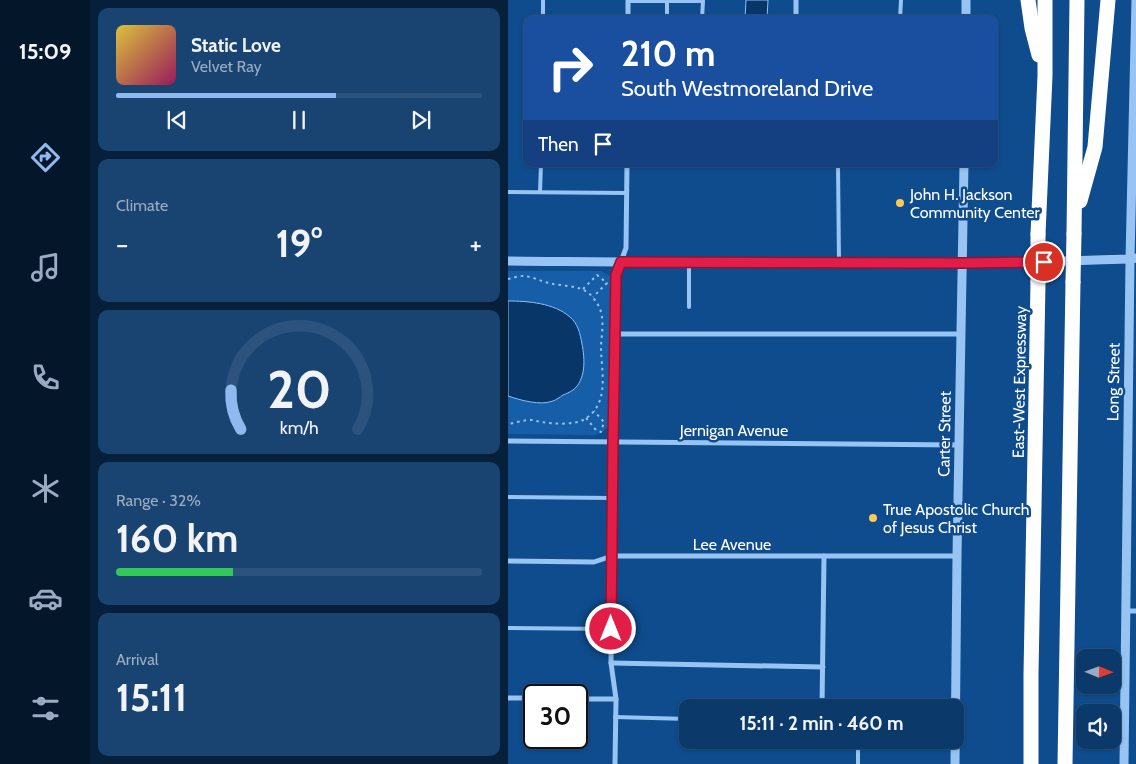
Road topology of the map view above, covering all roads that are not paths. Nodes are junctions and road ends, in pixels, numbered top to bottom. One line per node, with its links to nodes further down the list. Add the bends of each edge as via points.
1 (543, 0): 12 (lane)
2 (628, 0): 11 (lane); 13 (street)
3 (796, 0): 16 (street)
4 (901, 0): 17 (lane)
5 (966, 0): 18 (street)
6 (1028, 0): 20 (highway)
7 (1045, 0): 20 (highway, East-West Expressway)
8 (1077, 0): 29 (highway)
9 (1108, 0): 29 (highway, via 1095,147)
10 (1136, 0): 19 (street, Long Street)
11 (667, 1): 14 (lane); 15 (lane, via 703,1)
12 (543, 15)
13 (628, 15)
14 (667, 15)
15 (702, 15)
16 (796, 15)
17 (900, 15)
18 (966, 15)
19 (1136, 33): 21 (street, Long Street)
20 (1045, 76): 66 (highway, East-West Expressway, bridge, via 1038,234)
21 (1134, 148): 30 (street, Long Street)
22 (541, 167): 27 (lane)
23 (627, 167): 28 (street)
24 (838, 167): 34 (lane)
25 (964, 167): 35 (street, Carter Street)
26 (508, 192): 27 (lane)
27 (540, 192): 28 (lane)
28 (627, 193): 32 (street, via 626,248)
29 (1074, 228): 63 (highway, bridge)
30 (1134, 260): 35 (street); 39 (street, Long Street)
31 (508, 261): 32 (street)
32 (621, 262): 33 (street); 37 (street, via 616,275)
33 (690, 262): 34 (street); 36 (lane)
34 (838, 262): 35 (street)
35 (962, 263): 38 (street, Carter Street)
36 (689, 307)
37 (615, 334): 38 (street); 41 (street)
38 (960, 334): 42 (street, Carter Street)
39 (1132, 438): 49 (street, Long Street)
40 (508, 441): 41 (street, Jernigan Avenue)
41 (613, 442): 42 (street, Jernigan Avenue); 44 (street)
42 (959, 444): 47 (street, Carter Street)
43 (508, 497): 44 (lane)
44 (612, 498): 45 (street)
45 (612, 556): 46 (street, Lee Avenue); 48 (street, Lee Avenue, via 594,562); 52 (street)
46 (824, 556): 47 (street, Lee Avenue); 54 (street)
47 (957, 556): 60 (street, Carter Street)
48 (508, 561)
49 (1127, 611): 50 (street); 72 (street, Long Street)
50 (1136, 611)
51 (508, 628): 52 (lane)
52 (611, 629): 53 (street)
53 (611, 663): 54 (street); 58 (street)
54 (823, 667): 59 (street)
55 (508, 698): 56 (street)
56 (523, 698)
57 (588, 698): 58 (street)
58 (616, 699): 61 (street)
59 (822, 699)
60 (956, 699)
61 (615, 717): 62 (lane); 67 (street)
62 (679, 719)
63 (1066, 721): 70 (highway); 71 (highway)
64 (858, 749): 68 (lane)
65 (956, 749): 69 (street, Carter Street)
66 (1031, 763)
67 (615, 764)
68 (858, 764)
69 (955, 764)
70 (1065, 764)
71 (1069, 764)
72 (1124, 764)

